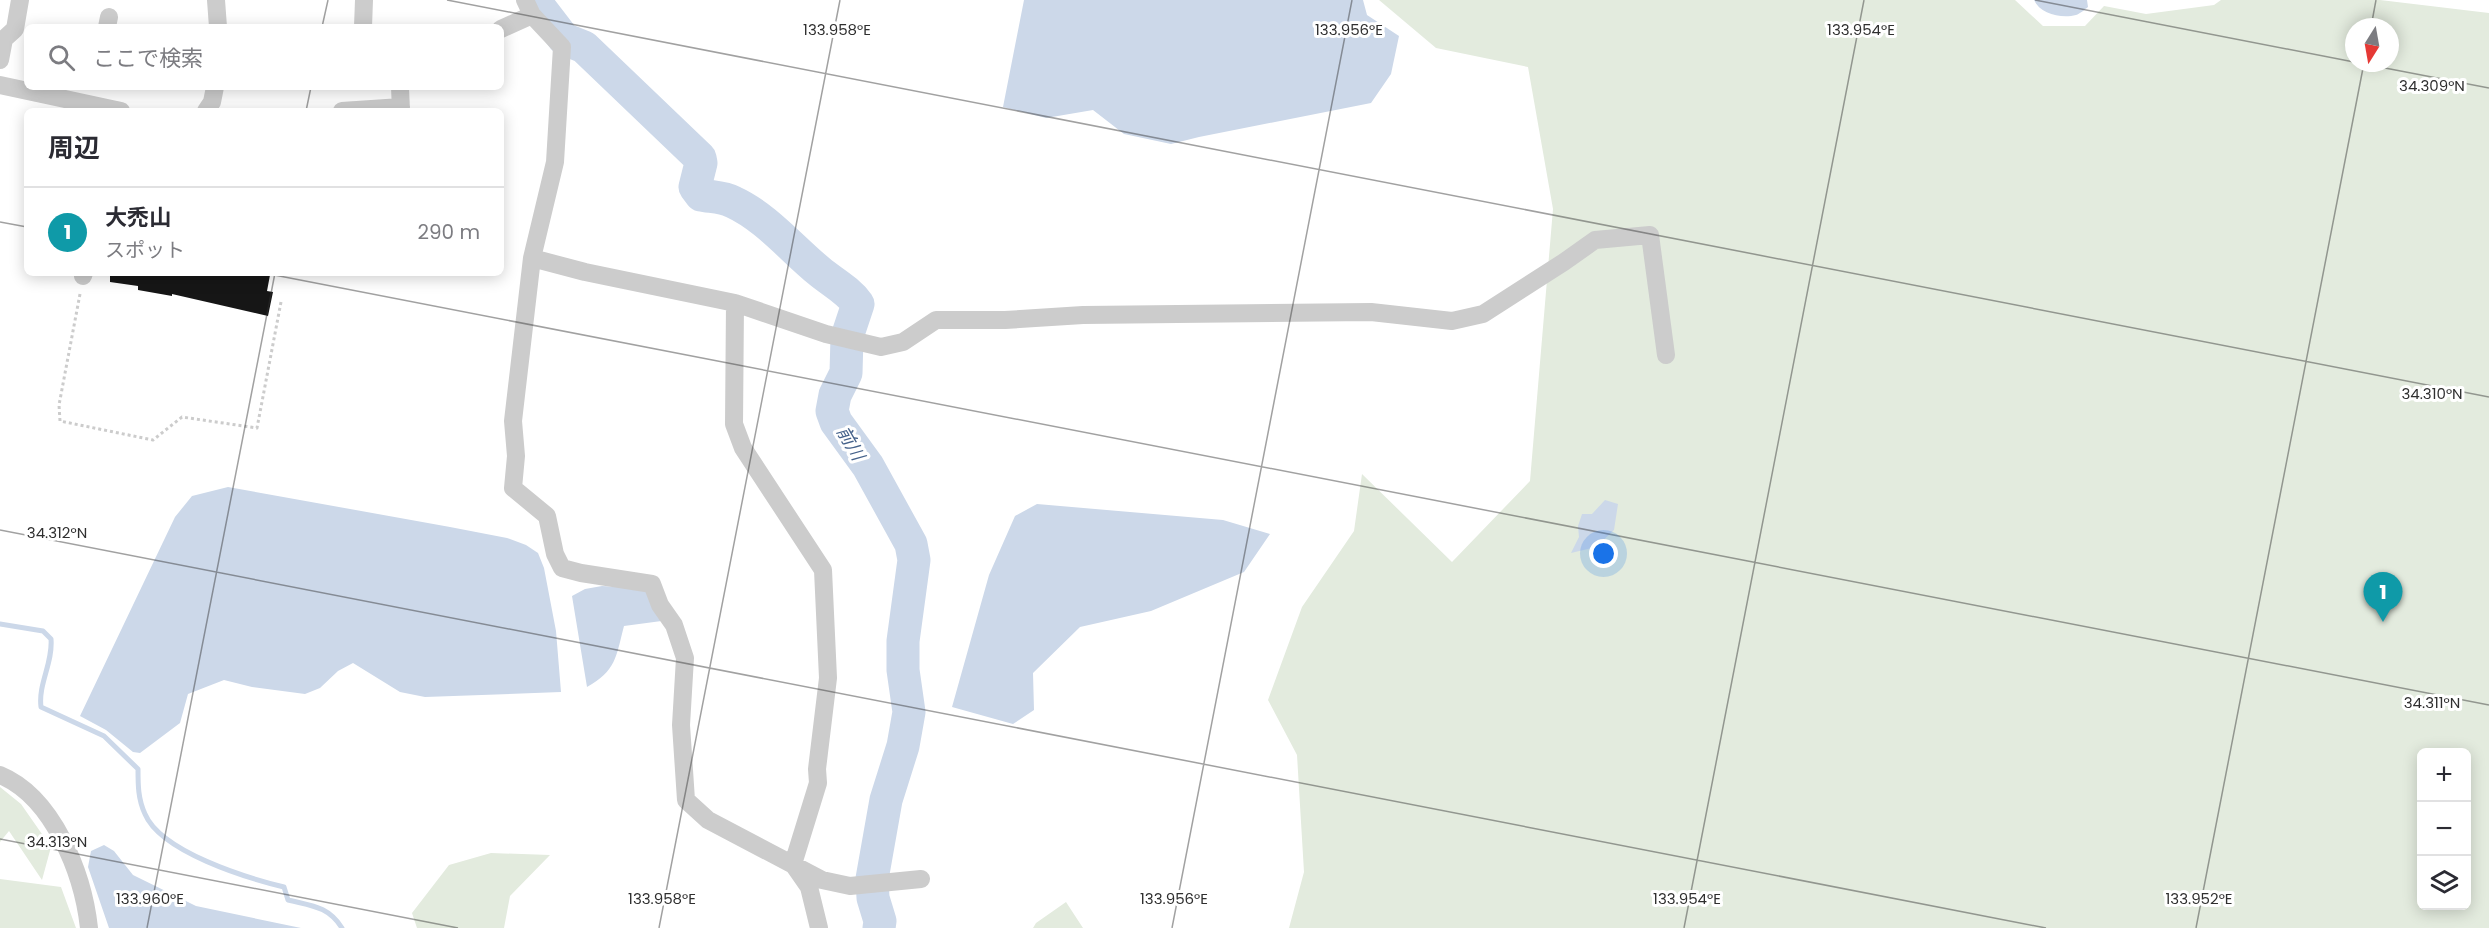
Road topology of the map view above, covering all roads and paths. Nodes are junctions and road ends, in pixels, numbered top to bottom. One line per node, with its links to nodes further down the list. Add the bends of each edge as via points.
1 (20, 0): 8 (street)
2 (216, 0): 5 (street)
3 (364, 0): 6 (street)
4 (528, 8): 7 (street); 19 (street, via 562,47 555,162)
5 (218, 24)
6 (363, 24)
7 (504, 27)
8 (21, 30): 9 (street, via 4,39)
9 (0, 60)
10 (0, 85): 11 (street)
11 (24, 88)
12 (46, 90): 15 (street)
13 (214, 90): 17 (street)
14 (400, 90): 18 (street)
15 (93, 95): 16 (street)
16 (113, 108)
17 (208, 108)
18 (401, 108)
19 (532, 258): 22 (street); 25 (street, via 513,421 513,488 547,516 562,568 652,584 674,625 685,658 681,725 686,800 708,820)
20 (83, 276): 21 (path, via 59,405 60,422 153,440 182,417 257,428)
21 (281, 302)
22 (735, 303): 23 (street, via 826,334 881,347 903,342 936,320 1371,312 1452,321 1483,314 1595,240 1650,235); 25 (street, via 734,424 743,448 823,570 828,678 818,783)
23 (1666, 355)
24 (0, 775): 27 (street, via 30,794 58,829 78,881)
25 (793, 864): 26 (street, via 822,880 850,886); 28 (street, via 809,887)
26 (921, 879)
27 (89, 928)
28 (819, 928)

